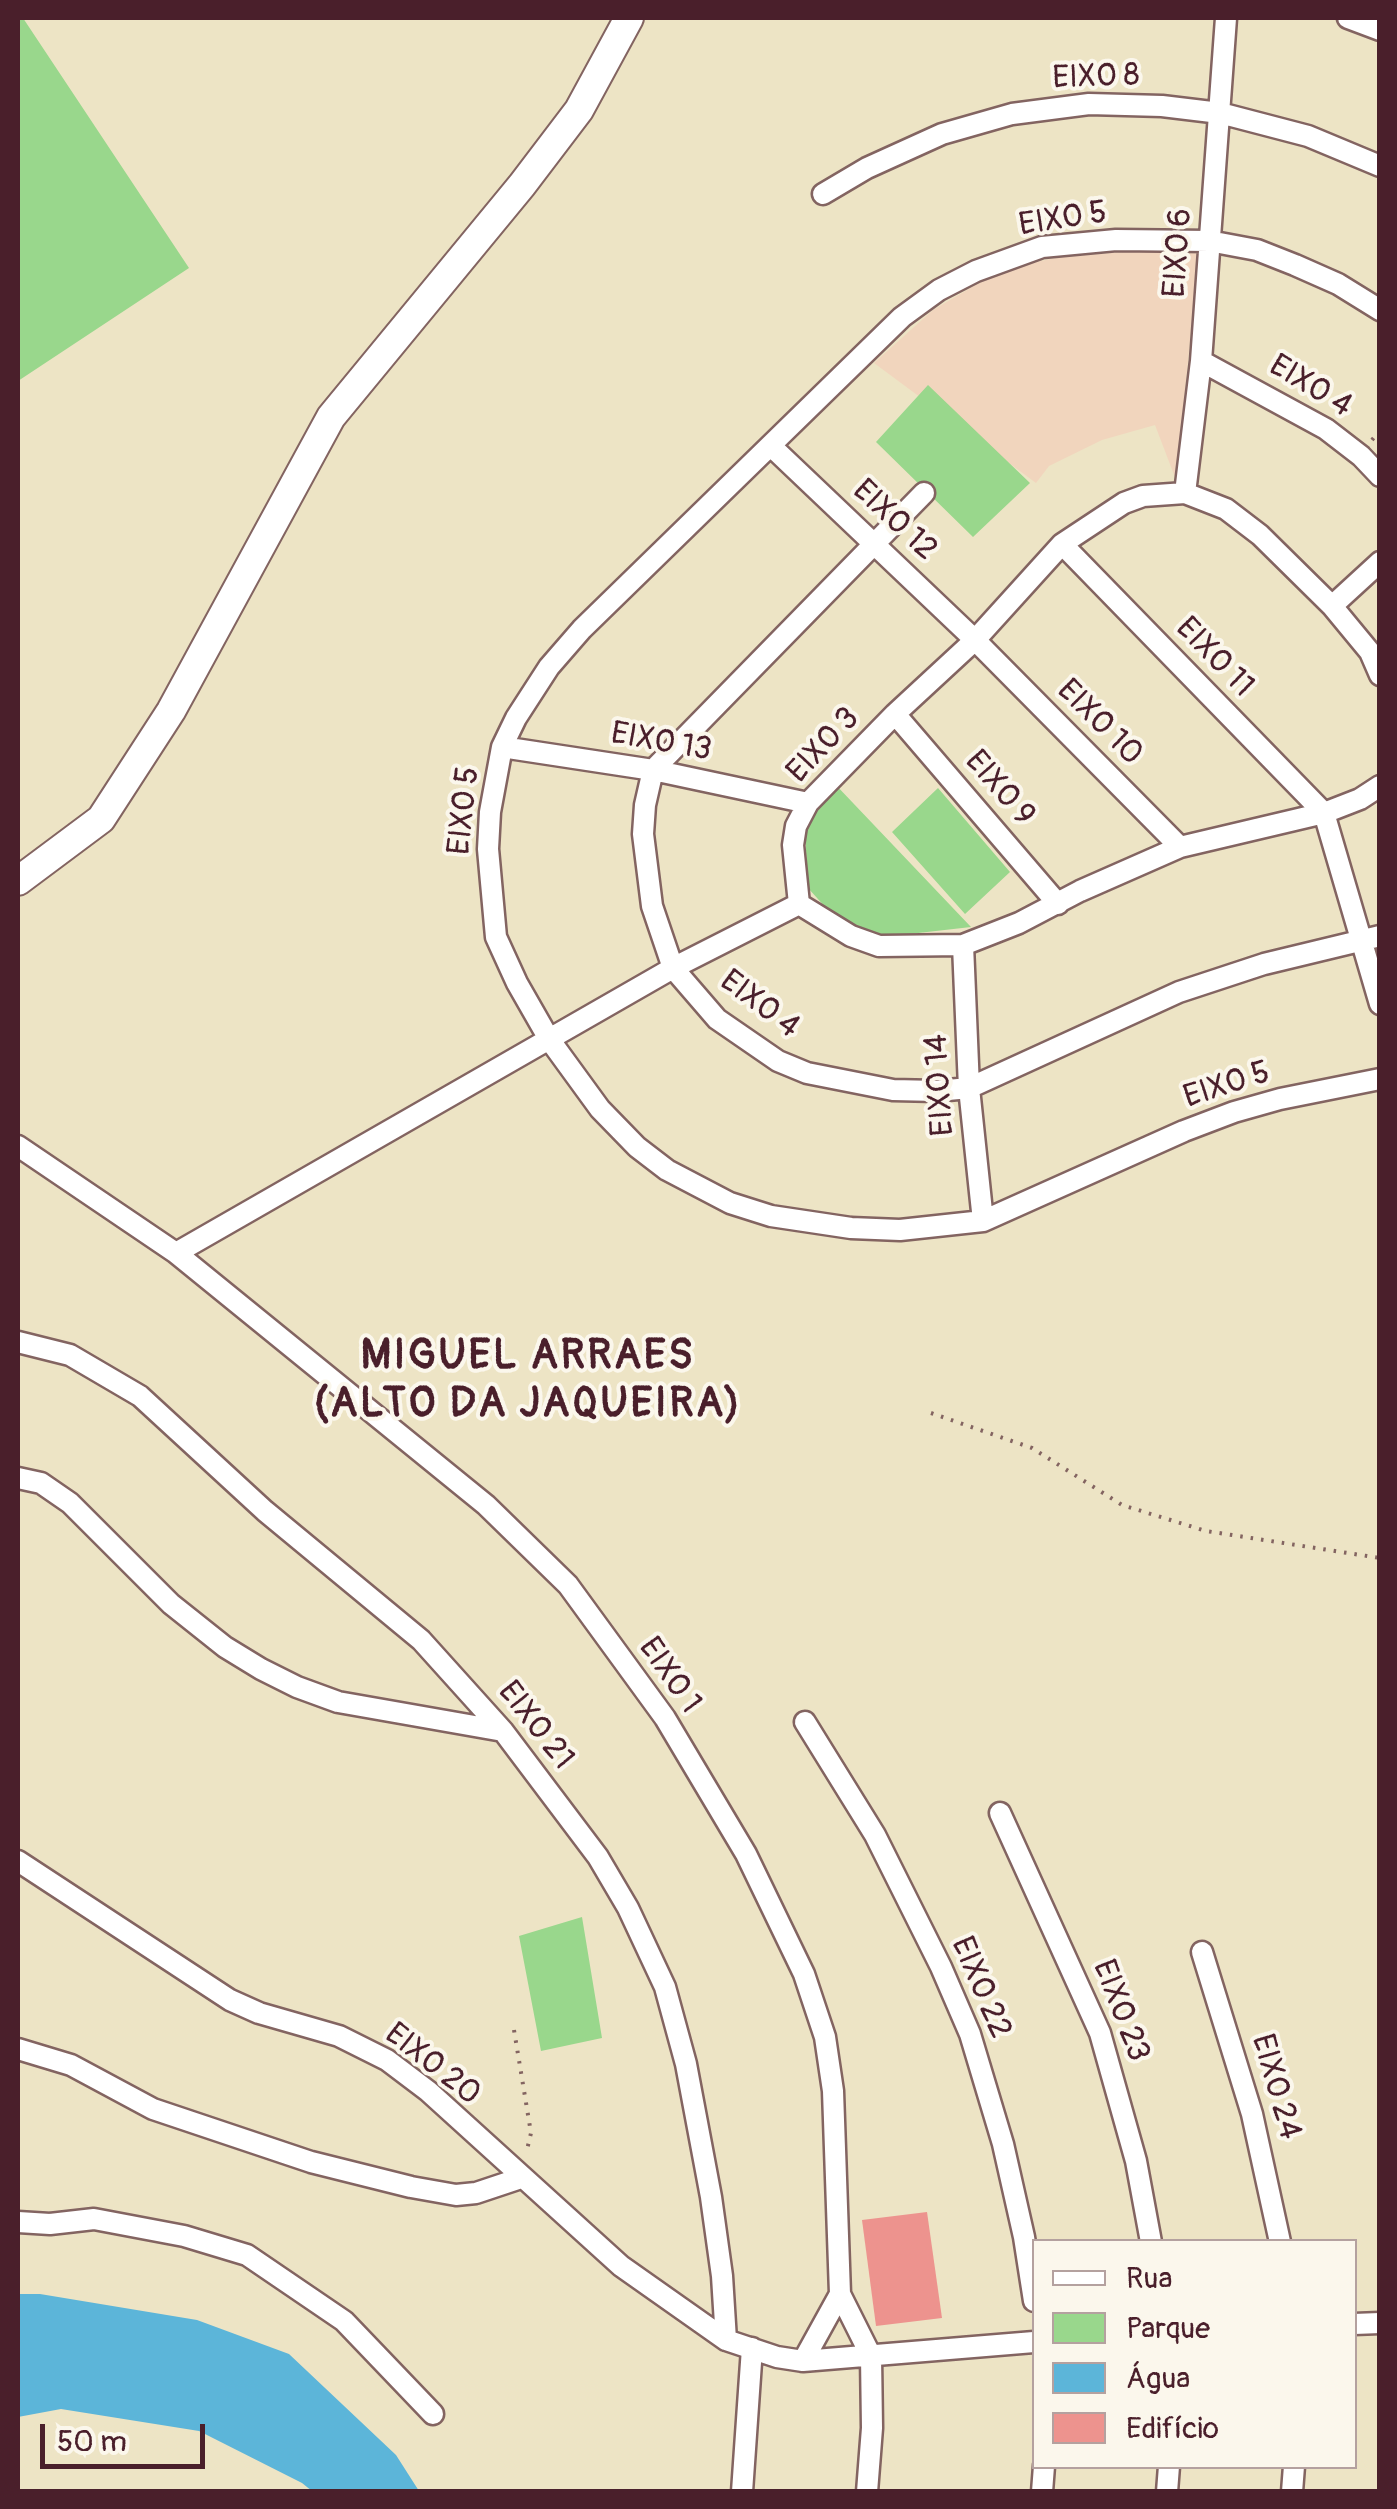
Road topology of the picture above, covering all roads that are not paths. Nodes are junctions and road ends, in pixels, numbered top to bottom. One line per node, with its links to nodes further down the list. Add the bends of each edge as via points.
1 (629, 18): 28 (street, via 579,110 331,417 170,711 101,819)
2 (1226, 18): 5 (street, EIXO 6)
3 (1348, 18): 4 (street)
4 (1380, 30)
5 (1220, 113): 6 (street, EIXO 8, via 1308,136); 7 (street, EIXO 8, via 1088,104 1012,114 942,134); 8 (street, EIXO 6)
6 (1380, 166)
7 (823, 194)
8 (1209, 241): 9 (street, EIXO 5, via 1295,265); 10 (street, EIXO 6); 11 (street, EIXO 5, via 1042,247 976,271 902,317)
9 (1380, 310)
10 (1201, 361): 12 (street, EIXO 4, via 1326,429); 14 (street, EIXO 6)
11 (770, 446): 15 (street, EIXO 12); 22 (street, EIXO 5, via 582,629 550,666)
12 (1380, 476)
13 (924, 493): 15 (street)
14 (1184, 493): 16 (street, EIXO 3, via 1124,503); 18 (street, EIXO 3, via 1245,522)
15 (876, 544): 19 (street, EIXO 12); 23 (street)
16 (1062, 544): 19 (street, EIXO 3); 26 (street, EIXO 11)
17 (1380, 562): 18 (street)
18 (1332, 606): 20 (street, EIXO 3)
19 (976, 640): 21 (street, EIXO 3); 27 (street, EIXO 10)
20 (1380, 675)
21 (895, 714): 25 (street, EIXO 3); 30 (street, EIXO 9)
22 (502, 748): 23 (street, EIXO 13); 35 (street, EIXO 5, via 488,850 496,936)
23 (653, 770): 25 (street, EIXO 13); 33 (street, EIXO 4, via 645,805 645,869)
24 (1380, 786): 26 (street)
25 (808, 803): 29 (street, EIXO 3, via 794,845)
26 (1324, 813): 27 (street); 31 (street)
27 (1180, 847): 30 (street)
28 (18, 881)
29 (799, 904): 32 (street, via 878,946); 33 (street)
30 (1058, 904): 32 (street)
31 (1371, 939): 34 (street); 37 (street, EIXO 4, via 1179,992)
32 (963, 945): 37 (street, EIXO 14)
33 (673, 968): 35 (street); 37 (street, EIXO 4, via 727,1027 807,1073 893,1090)
34 (1380, 1004)
35 (549, 1039): 39 (street, EIXO 5, via 637,1148 730,1203 851,1228); 40 (street)
36 (1380, 1079): 39 (street, EIXO 5, via 1234,1112)
37 (968, 1088): 39 (street, EIXO 14)
38 (18, 1146): 40 (street, EIXO 1)
39 (983, 1221)
40 (176, 1253): 54 (street, EIXO 1, via 521,1538 568,1585 665,1718 746,1854 804,1974 825,2037)
41 (18, 1342): 44 (street, EIXO 21, via 70,1355 140,1396 265,1512 422,1640)
42 (18, 1478): 44 (street, via 41,1483 70,1503 171,1604 279,1678 338,1702)
43 (805, 1722): 53 (street, EIXO 22, via 875,1835 970,2034 1003,2144)
44 (503, 1731): 55 (street, EIXO 21, via 598,1857 665,1986 700,2132)
45 (1000, 1814): 51 (street, EIXO 23, via 1100,2033)
46 (18, 1861): 49 (street, EIXO 20, via 230,2000 339,2036 387,2060)
47 (1202, 1952): 52 (street, EIXO 24, via 1252,2114)
48 (18, 2049): 49 (street, via 71,2065 202,2127 326,2166 456,2194)
49 (521, 2178): 55 (street, EIXO 20, via 621,2266)
50 (18, 2222): 60 (street, via 94,2219 247,2255 344,2321)
51 (1150, 2239)
52 (1279, 2239)
53 (1032, 2292)
54 (840, 2294): 58 (street); 59 (street)
55 (726, 2340): 57 (street)
56 (1032, 2342): 58 (street)
57 (752, 2348): 59 (street); 61 (street)
58 (871, 2356): 59 (street); 62 (street)
59 (803, 2361)
60 (433, 2414)
61 (742, 2492)
62 (866, 2492)

